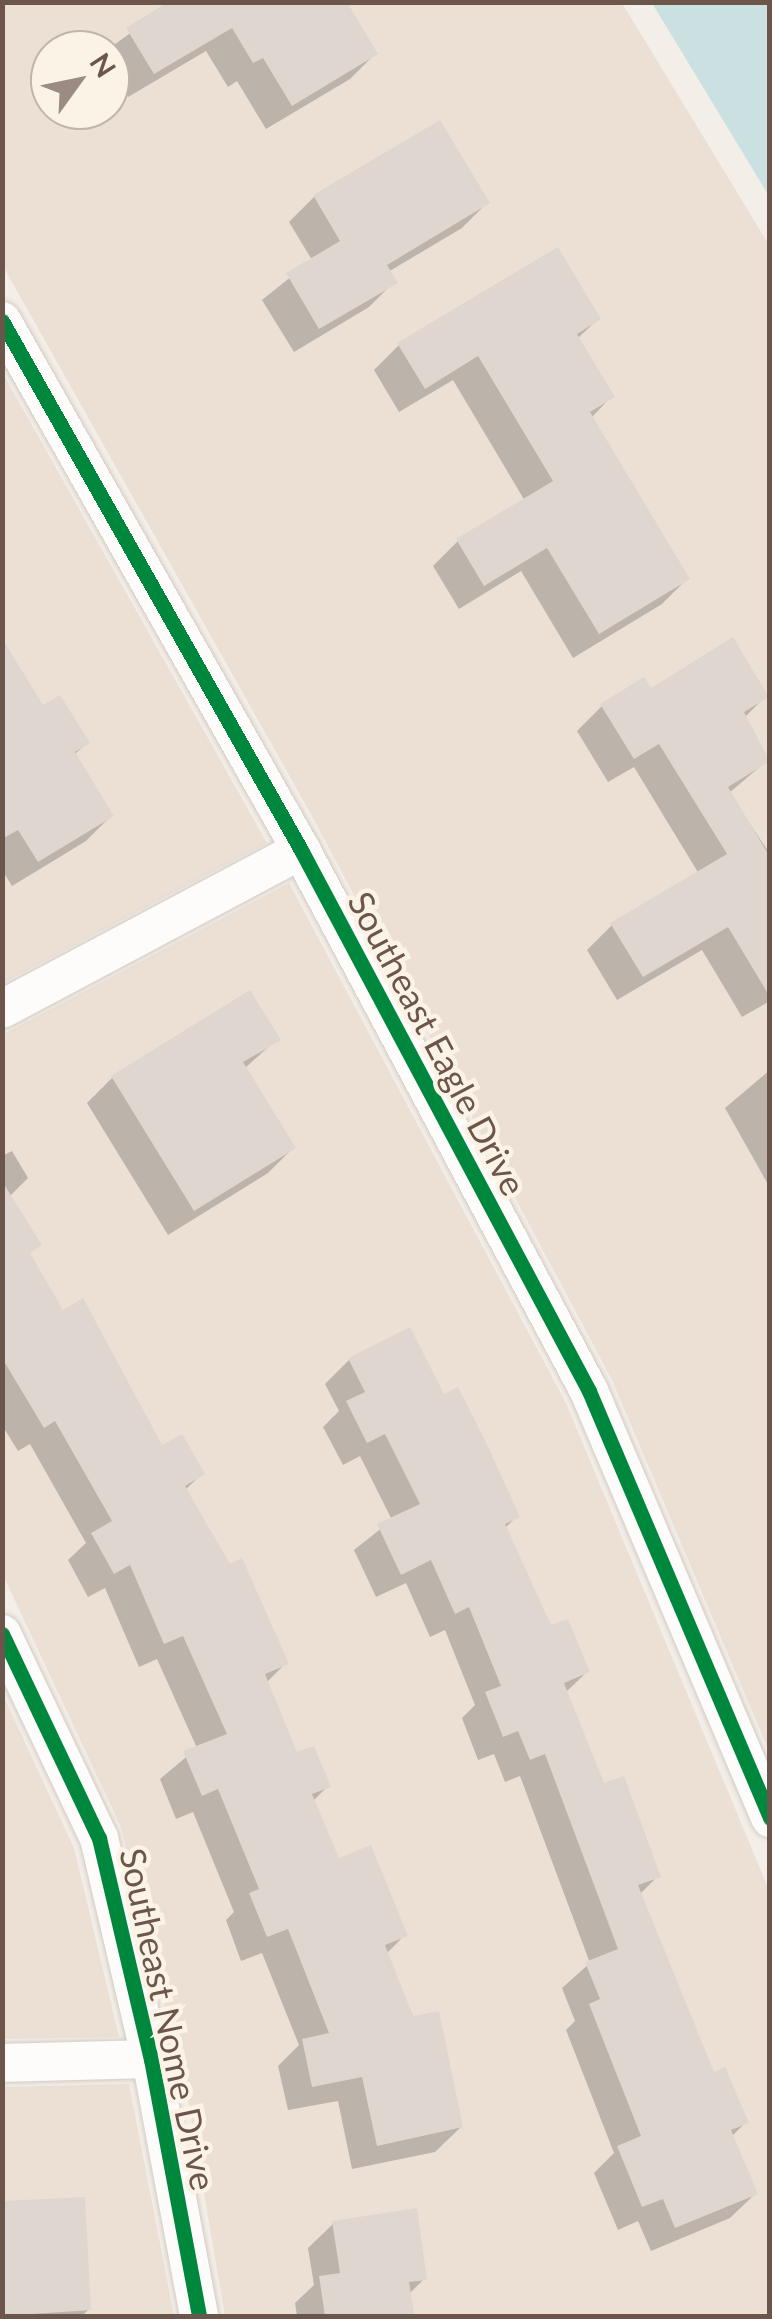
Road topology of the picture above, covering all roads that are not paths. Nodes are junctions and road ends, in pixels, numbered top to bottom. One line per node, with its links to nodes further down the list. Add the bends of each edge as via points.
1 (2, 321): 2 (street, Southeast Eagle Drive)
2 (301, 850): 3 (street); 5 (street, Southeast Eagle Drive, via 589,1391)
3 (2, 1009)
4 (2, 1634): 6 (street, Southeast Nome Drive, via 99,1838)
5 (770, 1818)
6 (151, 2059): 7 (street); 8 (street, Southeast Nome Drive)
7 (2, 2063)
8 (199, 2316)

